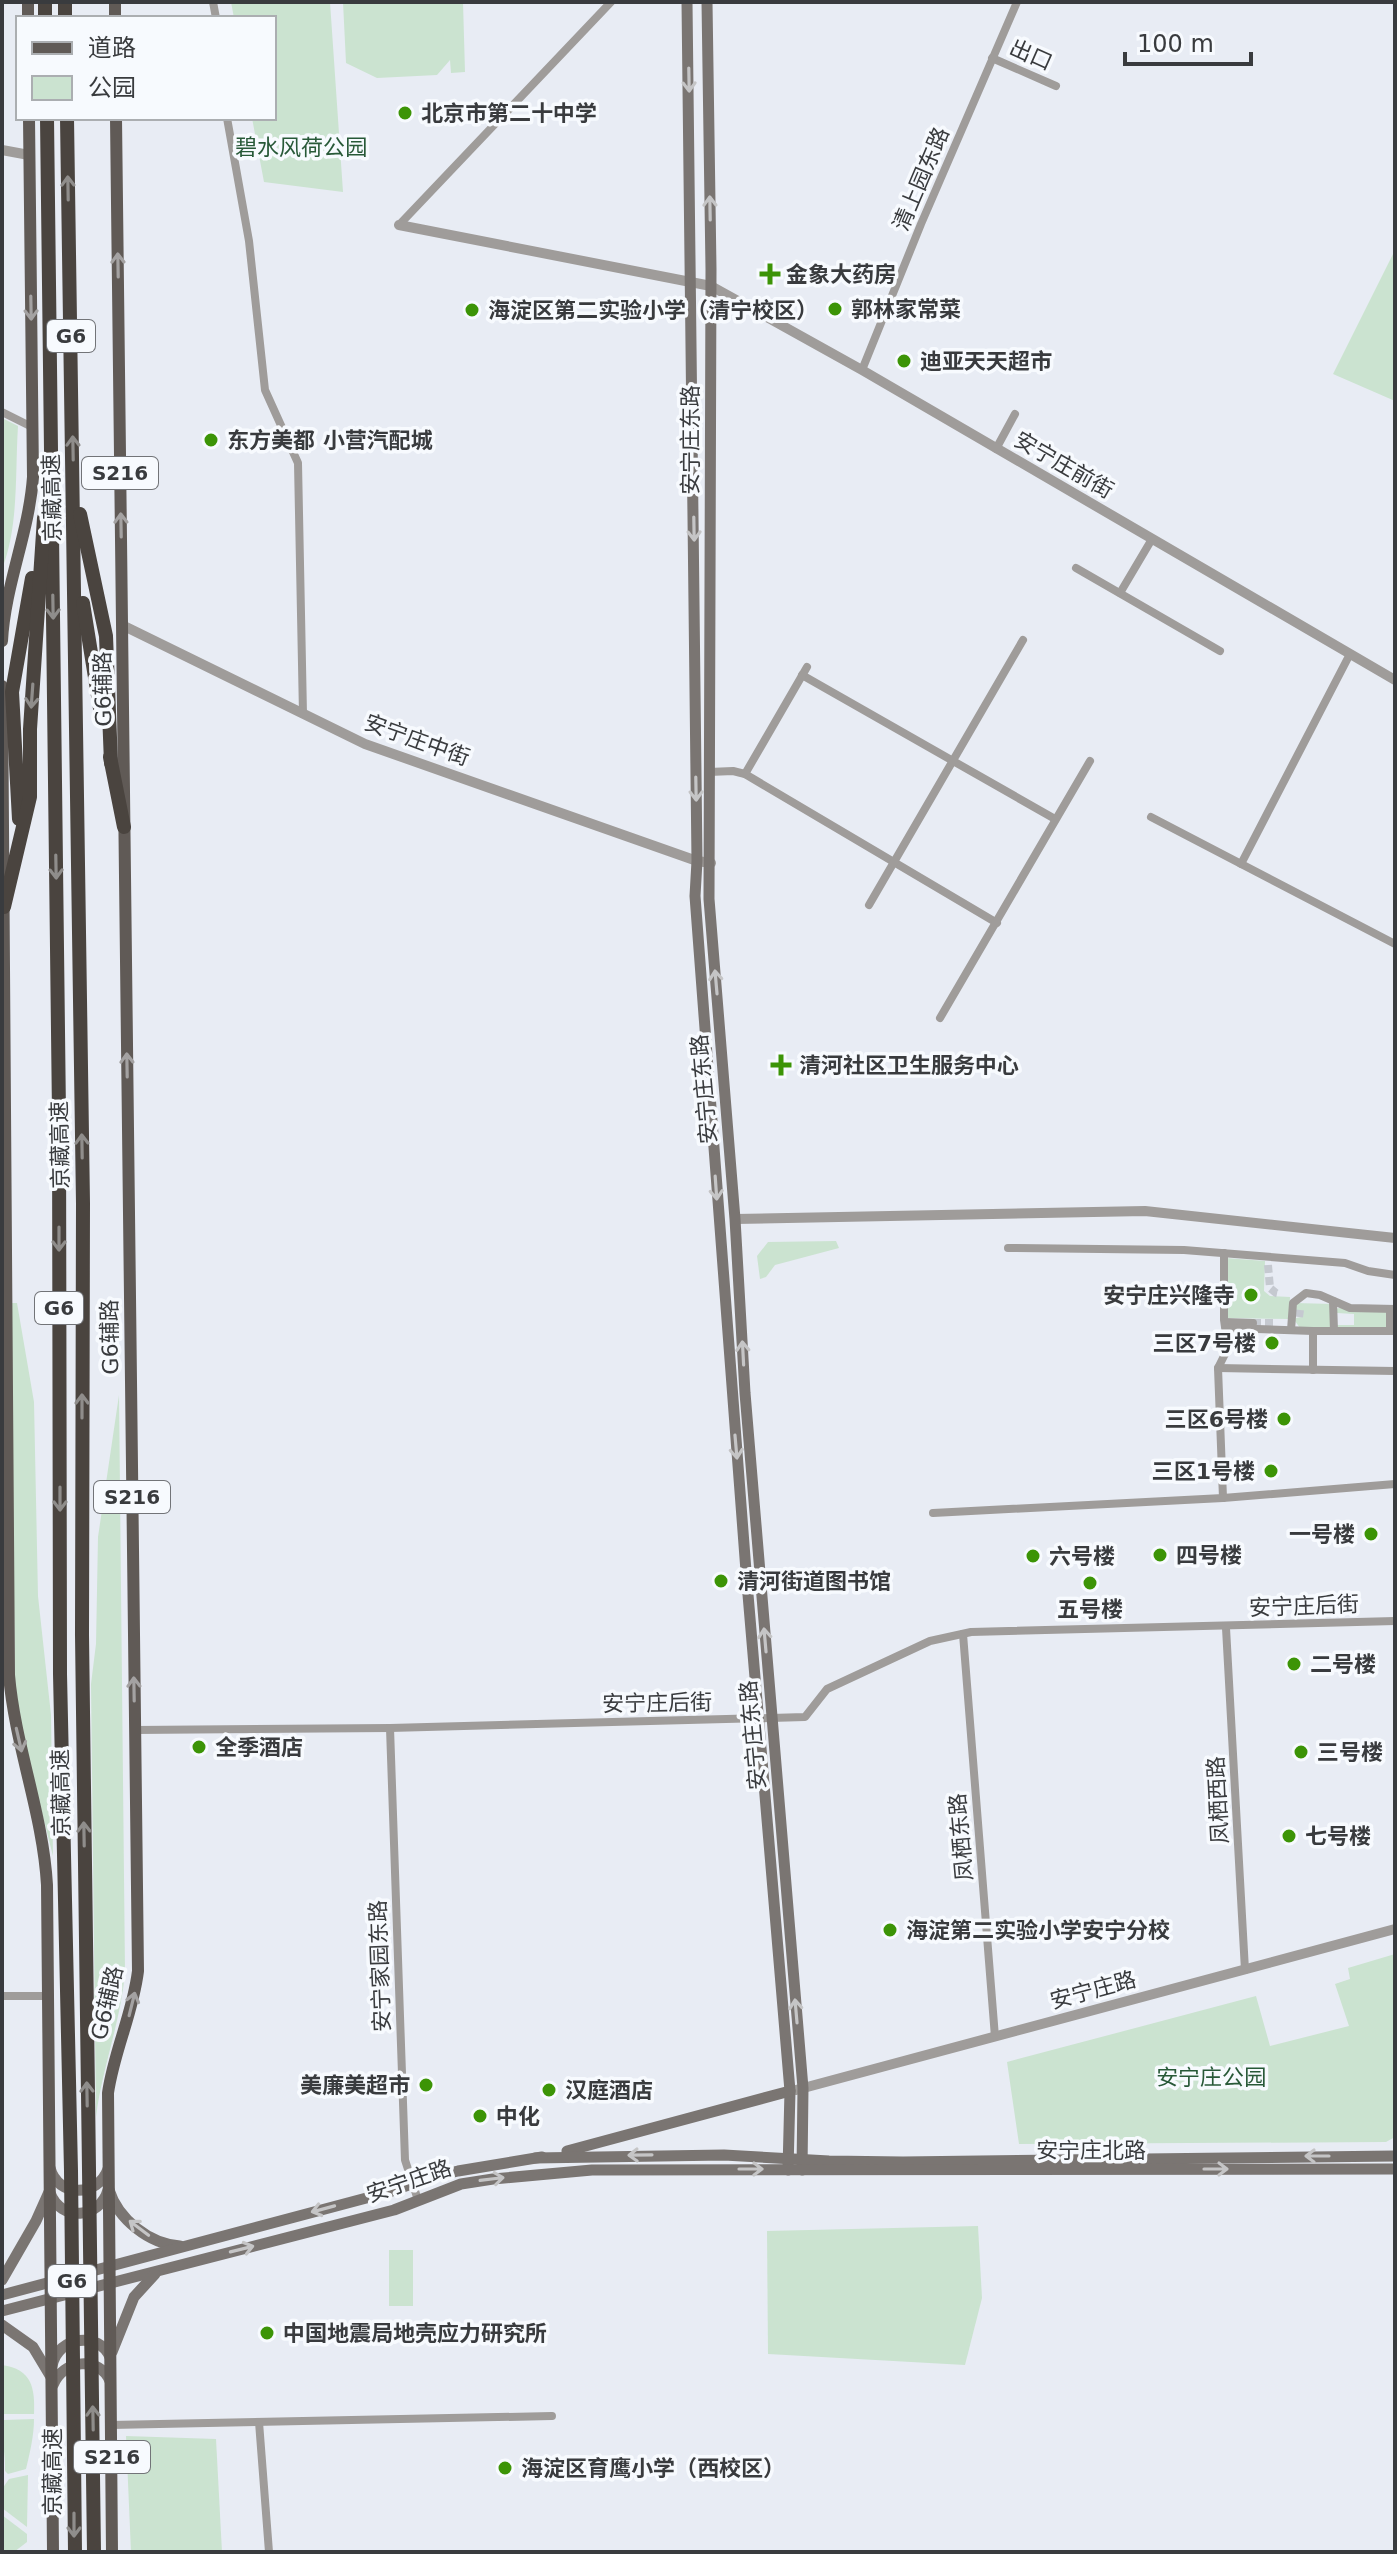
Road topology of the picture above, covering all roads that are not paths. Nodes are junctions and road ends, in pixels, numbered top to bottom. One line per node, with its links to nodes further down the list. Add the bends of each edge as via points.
1 (611, 2): 14 (street)
2 (687, 2): 15 (main road, 安宁庄东路, one-way to 15)
3 (707, 2): 16 (main road, 安宁庄东路, one-way to 3)
4 (1017, 2): 5 (street, 清上园东路)
5 (992, 58): 6 (street, 出口); 17 (street, 清上园东路)
6 (1056, 86)
7 (29, 120): 13 (main road)
8 (47, 120): 21 (highway, 京藏高速 / G6)
9 (67, 120): 23 (highway, 京藏高速 / G6, one-way to 9)
10 (116, 120): 28 (main road, G6辅路 / S216, one-way to 10)
11 (227, 120): 35 (street, via 249,241 265,390 298,463)
12 (2, 150): 13 (street)
13 (29, 155): 20 (main road, one-way to 20)
14 (399, 225): 15 (street)
15 (692, 283): 16 (street); 46 (main road, 安宁庄东路, one-way to 46)
16 (711, 286): 17 (street, 安宁庄前街); 40 (main road, 安宁庄东路)
17 (862, 370): 22 (street, 安宁庄前街)
18 (2, 412): 20 (street)
19 (1015, 414): 22 (street)
20 (32, 427): 30 (main road, via 31,498)
21 (51, 445): 51 (highway, one-way to 51, via 30,729 30,797); 117 (highway, 京藏高速 / G6, one-way to 117, via 60,1674)
22 (996, 449): 24 (street, 安宁庄前街)
23 (73, 482): 25 (highway, 京藏高速 / G6); 39 (highway, via 106,636)
24 (1152, 539): 27 (street); 32 (street, 安宁庄前街)
25 (75, 554): 39 (highway); 118 (highway, 京藏高速 / G6, one-way to 25)
26 (1076, 568): 27 (street)
27 (1120, 593): 31 (street)
28 (122, 625): 35 (street, 安宁庄中街); 45 (main road, G6辅路 / S216)
29 (1023, 640): 38 (street)
30 (2, 641)
31 (1220, 651)
32 (1350, 654): 33 (street, 安宁庄前街); 49 (street)
33 (1395, 680)
34 (2, 686): 36 (main road, S216)
35 (303, 714): 46 (street, 安宁庄中街, via 365,744)
36 (2, 753): 42 (main road, S216)
37 (1090, 761): 44 (street)
38 (953, 762): 41 (street, via 804,671); 44 (street); 48 (street)
39 (111, 763): 45 (highway)
40 (709, 772): 41 (street); 47 (main road, 安宁庄东路)
41 (745, 774): 48 (street)
42 (2, 792): 51 (main road, S216)
43 (1151, 817): 49 (street)
44 (1055, 819): 52 (street)
45 (124, 827): 81 (main road, G6辅路 / S216, one-way to 45)
46 (697, 861): 47 (street, 安宁庄中街); 78 (main road, 安宁庄东路, one-way to 78, via 696,912)
47 (711, 863): 55 (main road, 安宁庄东路, one-way to 47, via 709,899)
48 (895, 863): 50 (street); 52 (street)
49 (1241, 864): 53 (street)
50 (869, 905)
51 (4, 907): 74 (main road, S216)
52 (997, 923): 54 (street)
53 (1395, 944)
54 (940, 1018)
55 (735, 1219): 56 (street, via 1145,1211); 79 (main road, 安宁庄东路, one-way to 55)
56 (1395, 1238)
57 (1008, 1248): 58 (street)
58 (1224, 1253): 59 (street, via 1269,1261 1345,1263); 63 (street)
59 (1395, 1275)
60 (1333, 1301): 61 (street, via 1350,1308); 64 (street, via 1306,1293 1293,1303 1296,1317); 66 (street)
61 (1393, 1309): 67 (street)
62 (1253, 1323): 63 (street)
63 (1226, 1325): 64 (street); 68 (street, via 1228,1348)
64 (1291, 1330): 65 (street)
65 (1313, 1331): 66 (street); 69 (street)
66 (1334, 1331): 67 (street)
67 (1392, 1331)
68 (1218, 1368): 69 (street); 72 (street)
69 (1313, 1370): 70 (street)
70 (1395, 1371)
71 (1395, 1484): 72 (street)
72 (1223, 1498): 73 (street)
73 (933, 1513)
74 (5, 1595): 85 (main road, S216, one-way to 85, via 13,1711 46,1867)
75 (1395, 1621): 76 (street, 安宁庄后街)
76 (1226, 1628): 77 (street, 安宁庄后街); 83 (street, 凤栖西路)
77 (963, 1634): 79 (street, 安宁庄后街, via 930,1641 827,1689 805,1717); 86 (street, 凤栖东路)
78 (758, 1719): 79 (street, 安宁庄后街); 80 (street, 安宁庄后街); 88 (main road, 安宁庄东路)
79 (771, 1719): 87 (main road, 安宁庄东路, one-way to 79)
80 (390, 1728): 81 (street, 安宁庄后街); 96 (street, 安宁家园东路, via 405,2160)
81 (135, 1730): 91 (main road, G6辅路 / S216, one-way to 81, via 110,2077 138,1971)
82 (1394, 1930): 83 (street, 安宁庄路)
83 (1245, 1970): 86 (street, 安宁庄路)
84 (2, 1996): 85 (street)
85 (48, 1996): 95 (main road, S216)
86 (995, 2037): 87 (street, 安宁庄路)
87 (803, 2088): 88 (street, 安宁庄路); 93 (main road, 安宁庄东路)
88 (790, 2091): 90 (main road, 安宁庄路); 92 (main road, 安宁庄东路)
89 (1395, 2156): 93 (main road, 安宁庄北路, one-way to 93)
90 (535, 2158): 92 (main road, 安宁庄路, one-way to 90, via 724,2155); 96 (main road, 安宁庄路)
91 (109, 2163): 95 (main road, via 101,2183 89,2189); 97 (main road, G6辅路 / S216)
92 (788, 2164): 93 (main road, 安宁庄北路); 98 (main road, 安宁庄路, one-way to 92, via 469,2183 561,2172)
93 (802, 2165): 94 (main road, 安宁庄北路, one-way to 94)
94 (1395, 2169)
95 (50, 2180): 97 (main road, via 54,2202 64,2210 98,2209); 102 (main road, via 41,2213); 103 (main road, S216)
96 (411, 2184): 98 (street, 安宁家园东路); 99 (main road, 安宁庄路, one-way to 99)
97 (109, 2186): 99 (main road, one-way to 97, via 167,2244 136,2227 114,2202); 100 (main road, G6辅路 / S216)
98 (418, 2200): 101 (main road, 安宁庄路, one-way to 98)
99 (188, 2245): 100 (main road, 安宁庄路)
100 (110, 2266): 103 (main road, 安宁庄路); 104 (main road, G6辅路 / S216)
101 (166, 2268): 104 (main road, 安宁庄路); 109 (main road, via 137,2293)
102 (2, 2280)
103 (51, 2282): 105 (main road, 安宁庄路); 106 (main road, S216)
104 (110, 2283): 106 (main road, 安宁庄路); 109 (main road, G6辅路 / S216)
105 (2, 2293)
106 (52, 2298): 107 (main road, 安宁庄路); 110 (main road, S216)
107 (2, 2311)
108 (2, 2325): 112 (main road, via 36,2350)
109 (111, 2362): 110 (main road, via 101,2346 74,2341 62,2346); 111 (main road, G6辅路 / S216)
110 (52, 2366): 112 (main road, S216)
111 (111, 2385): 112 (main road, via 101,2369 74,2365 61,2371); 115 (main road, G6辅路 / S216)
112 (53, 2389): 116 (main road, S216)
113 (552, 2416): 114 (street)
114 (259, 2422): 115 (street); 120 (street)
115 (111, 2425): 119 (main road, G6辅路 / S216)
116 (53, 2552)
117 (75, 2552)
118 (94, 2552)
119 (112, 2552)
120 (269, 2552)

